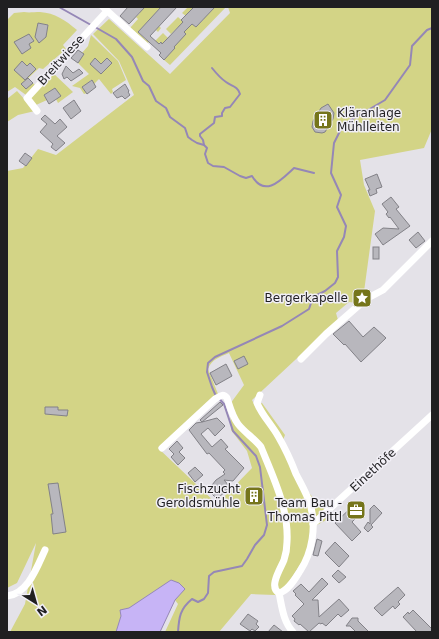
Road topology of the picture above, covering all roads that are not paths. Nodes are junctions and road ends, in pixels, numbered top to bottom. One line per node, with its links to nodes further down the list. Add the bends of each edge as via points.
1 (105, 9): 2 (street); 3 (street, Breitwiese, via 97,22 27,98)
2 (147, 47)
3 (37, 111)
4 (432, 241): 5 (street, via 383,290 366,299)
5 (301, 359)
6 (260, 395): 9 (street, via 257,403 282,443 310,505)
7 (432, 415): 9 (street, Einethöfe)
8 (162, 448): 11 (street, via 219,397 227,398 233,416 260,447 280,495 287,541 284,560 275,585)
9 (313, 524): 11 (street, via 310,548 303,567 285,590)
10 (45, 550): 12 (street, via 28,584 13,595)
11 (279, 593): 13 (street, via 284,619)
12 (7, 596)
13 (293, 632)

